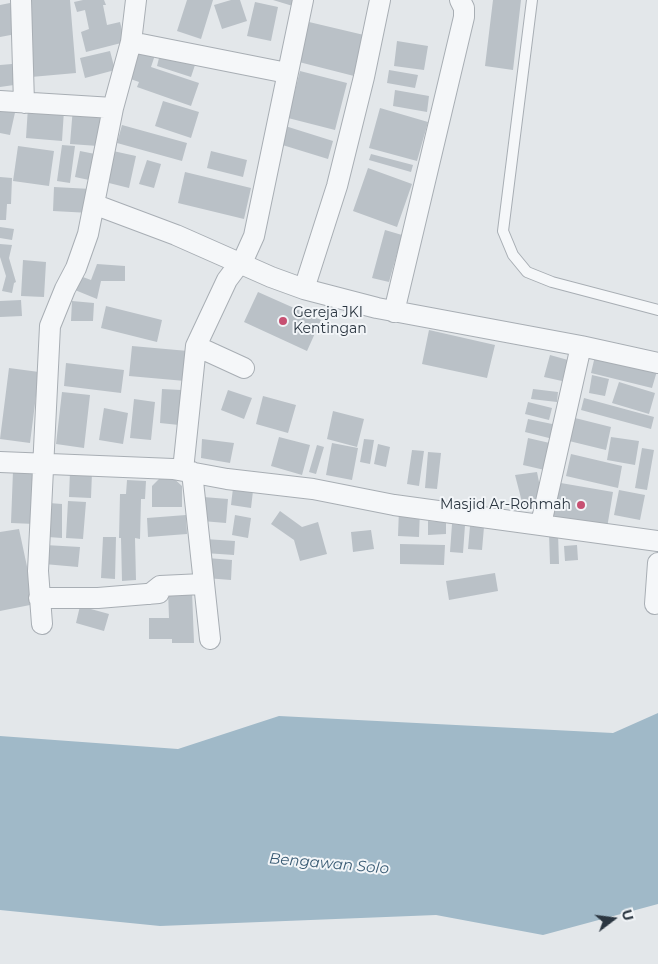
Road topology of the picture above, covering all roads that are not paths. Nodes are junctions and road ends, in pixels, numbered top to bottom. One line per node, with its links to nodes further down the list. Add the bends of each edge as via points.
1 (21, 0): 10 (street)
2 (136, 0): 7 (street)
3 (304, 0): 8 (street)
4 (380, 0): 14 (street, via 337,186)
5 (460, 0): 16 (street, via 464,17)
6 (532, 0): 15 (lane, via 503,231 513,255 527,272 552,282)
7 (131, 42): 8 (street); 11 (street)
8 (287, 73): 13 (street, via 254,236)
9 (0, 102): 10 (street)
10 (24, 103): 11 (street)
11 (114, 108): 12 (street)
12 (96, 205): 13 (street); 22 (street, via 82,253 50,326)
13 (241, 262): 14 (street); 17 (street, via 227,280)
14 (304, 289): 16 (street)
15 (658, 310)
16 (394, 312): 18 (street)
17 (196, 346): 20 (street); 23 (street)
18 (580, 346): 19 (street); 24 (street)
19 (658, 363)
20 (244, 368)
21 (0, 462): 22 (street)
22 (45, 463): 23 (street); 28 (street)
23 (188, 471): 24 (street, via 227,479 313,488 394,505); 27 (street)
24 (541, 524): 25 (street)
25 (658, 541)
26 (658, 564): 29 (street)
27 (203, 584): 28 (street, via 160,586 154,594); 31 (street)
28 (39, 598): 30 (street)
29 (656, 604)
30 (42, 624)
31 (210, 640)

